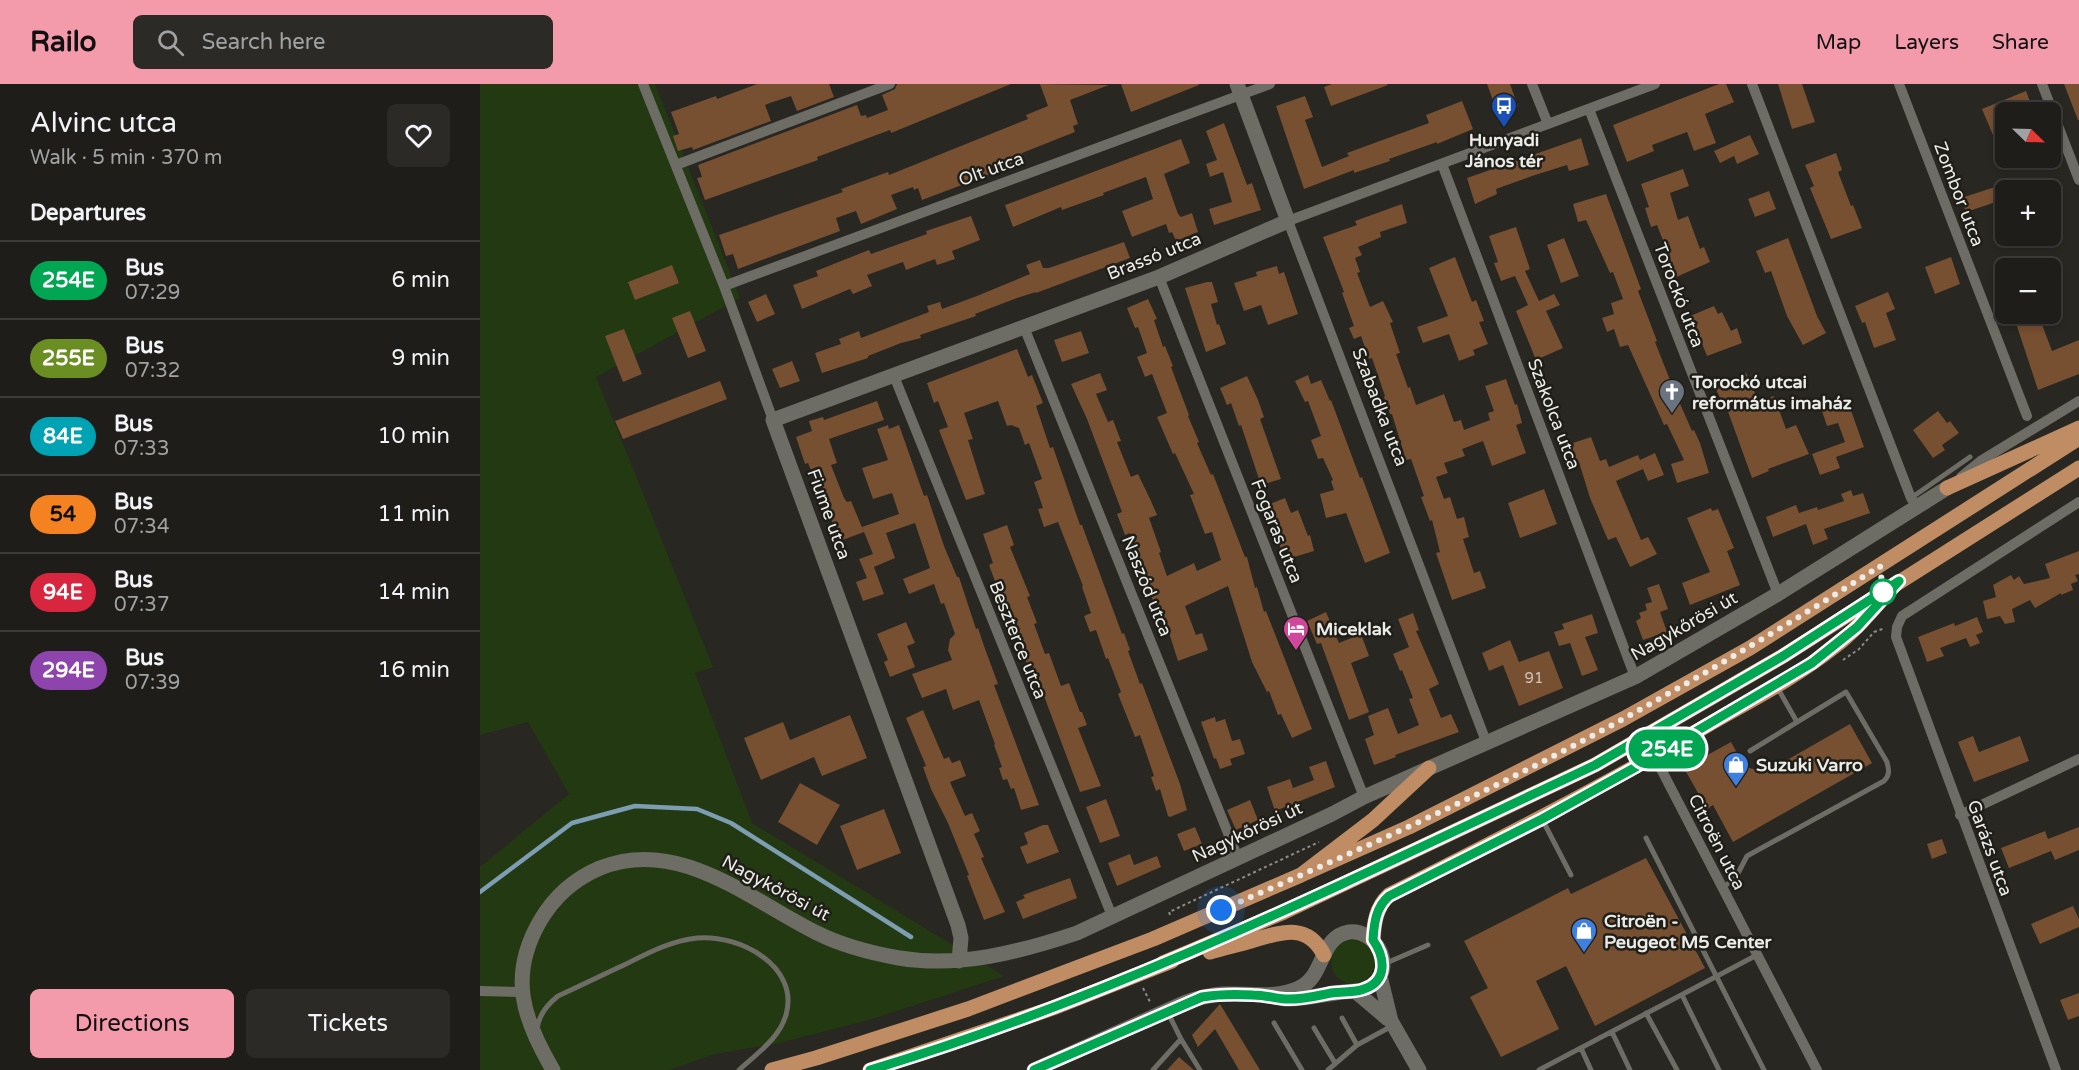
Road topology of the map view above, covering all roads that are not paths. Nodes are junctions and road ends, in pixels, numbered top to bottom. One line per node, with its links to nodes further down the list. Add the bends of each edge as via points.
1 (644, 84): 13 (street, Fiume utca)
2 (890, 84): 13 (street)
3 (1270, 84): 9 (street, Olt utca)
4 (1532, 84): 11 (street)
5 (1655, 84): 10 (street)
6 (1752, 84): 28 (street)
7 (1899, 84): 21 (street, Zombor utca)
8 (2042, 84): 14 (street)
9 (1239, 89): 15 (main road, Szabadka utca); 17 (street, Olt utca)
10 (1590, 109): 11 (street); 31 (street, Torockó utca)
11 (1548, 124): 12 (street, Brassó utca)
12 (1442, 164): 15 (street, Brassó utca); 32 (street, Szakolca utca)
13 (676, 165): 17 (street, Fiume utca)
14 (2079, 180)
15 (1288, 221): 16 (main road, Brassó utca); 35 (street, Szabadka utca)
16 (1159, 276): 18 (main road, Brassó utca); 40 (street, Fogaras utca)
17 (724, 286): 22 (street, Fiume utca)
18 (1024, 327): 19 (main road, Brassó utca); 44 (street, Naszód utca)
19 (894, 376): 22 (main road, Brassó utca); 48 (street, Beszterce utca)
20 (2079, 400): 27 (street, Nagykőrösi út, via 1982,460)
21 (2027, 416)
22 (773, 420): 53 (main road, Fiume utca, via 958,925)
23 (2079, 428): 27 (main road)
24 (2079, 438): 45 (main road, via 1750,648 1623,719 1409,827)
25 (1970, 457): 28 (lane)
26 (2079, 468): 30 (main road)
27 (1947, 488): 28 (main road, Nagykőrösi út)
28 (1914, 502): 31 (main road, Nagykőrösi út)
29 (2079, 502): 41 (street, Garázs utca, via 1902,616 1896,632)
30 (1899, 581): 33 (main road, via 1835,647); 54 (main road, via 1783,656 1595,765 1284,912)
31 (1778, 594): 32 (main road, Nagykőrösi út)
32 (1635, 677): 35 (main road, Nagykőrösi út)
33 (1775, 685): 34 (lane); 37 (main road)
34 (1797, 722): 36 (lane); 47 (lane, via 1846,692 1887,762 1888,776 1747,856 1735,879)
35 (1487, 744): 39 (main road, Nagykőrösi út)
36 (1750, 751)
37 (1653, 758): 42 (main road); 47 (street, Citroën utca)
38 (2079, 759): 41 (street)
39 (1429, 768): 40 (main road, Nagykőrösi út); 45 (main road, via 1373,820)
40 (1364, 797): 44 (main road, Nagykőrösi út)
41 (1960, 815): 91 (street, Garázs utca)
42 (1542, 819): 46 (lane); 49 (main road, via 1389,896 1376,916)
43 (1646, 838): 56 (lane)
44 (1239, 858): 48 (main road, Nagykőrösi út)
45 (1300, 875): 77 (main road, via 1153,939 968,1009)
46 (1571, 875)
47 (1721, 888): 51 (street, Citroën utca)
48 (1112, 916): 53 (main road, Nagykőrösi út, via 1060,939)
49 (1373, 940): 52 (main road, via 1356,932 1347,933 1331,941); 55 (main road, via 1379,948)
50 (1428, 945): 55 (lane)
51 (1757, 955): 56 (lane); 90 (street, Citroën utca)
52 (1324, 956): 54 (main road, via 1310,938 1286,932); 58 (main road, via 1324,970 1330,981); 60 (main road, via 1311,980 1301,988)
53 (959, 962): 59 (main road, Nagykőrösi út, via 915,960 853,948 698,869 668,860 638,860 608,864 589,872 571,883 552,904 528,947 522,969)
54 (1163, 963): 78 (main road, via 1053,1008)
55 (1382, 970): 58 (main road, via 1370,987); 66 (main road)
56 (1716, 976): 61 (lane); 89 (lane)
57 (480, 991): 59 (street)
58 (1352, 991): 60 (main road, via 1299,999); 66 (main road)
59 (522, 992): 70 (main road, Nagykőrösi út)
60 (1263, 995): 62 (main road, via 1212,995)
61 (1682, 995): 63 (lane); 88 (lane)
62 (1167, 1011): 69 (lane); 79 (main road)
63 (1646, 1013): 68 (lane); 87 (lane)
64 (1342, 1018): 71 (lane)
65 (1274, 1023): 82 (lane)
66 (1392, 1023): 71 (lane); 84 (main road)
67 (1314, 1028): 73 (lane)
68 (1612, 1032): 72 (lane); 86 (lane)
69 (1181, 1039): 80 (lane); 81 (lane)
70 (537, 1043): 75 (main road, Nagykőrösi út); 76 (lane, via 537,1025 549,1003 558,996 668,944 711,938 742,946 767,960 783,979 787,992 782,1026)
71 (1357, 1045): 73 (lane)
72 (1581, 1048): 74 (lane); 85 (lane)
73 (1335, 1063): 83 (lane)
74 (1542, 1069)
75 (553, 1070)
76 (739, 1070)
77 (772, 1070)
78 (870, 1070)
79 (1034, 1070)
80 (1153, 1070)
81 (1200, 1070)
82 (1302, 1070)
83 (1328, 1070)
84 (1419, 1070)
85 (1591, 1070)
86 (1630, 1070)
87 (1677, 1070)
88 (1719, 1070)
89 (1764, 1070)
90 (1817, 1070)
91 (2056, 1070)

